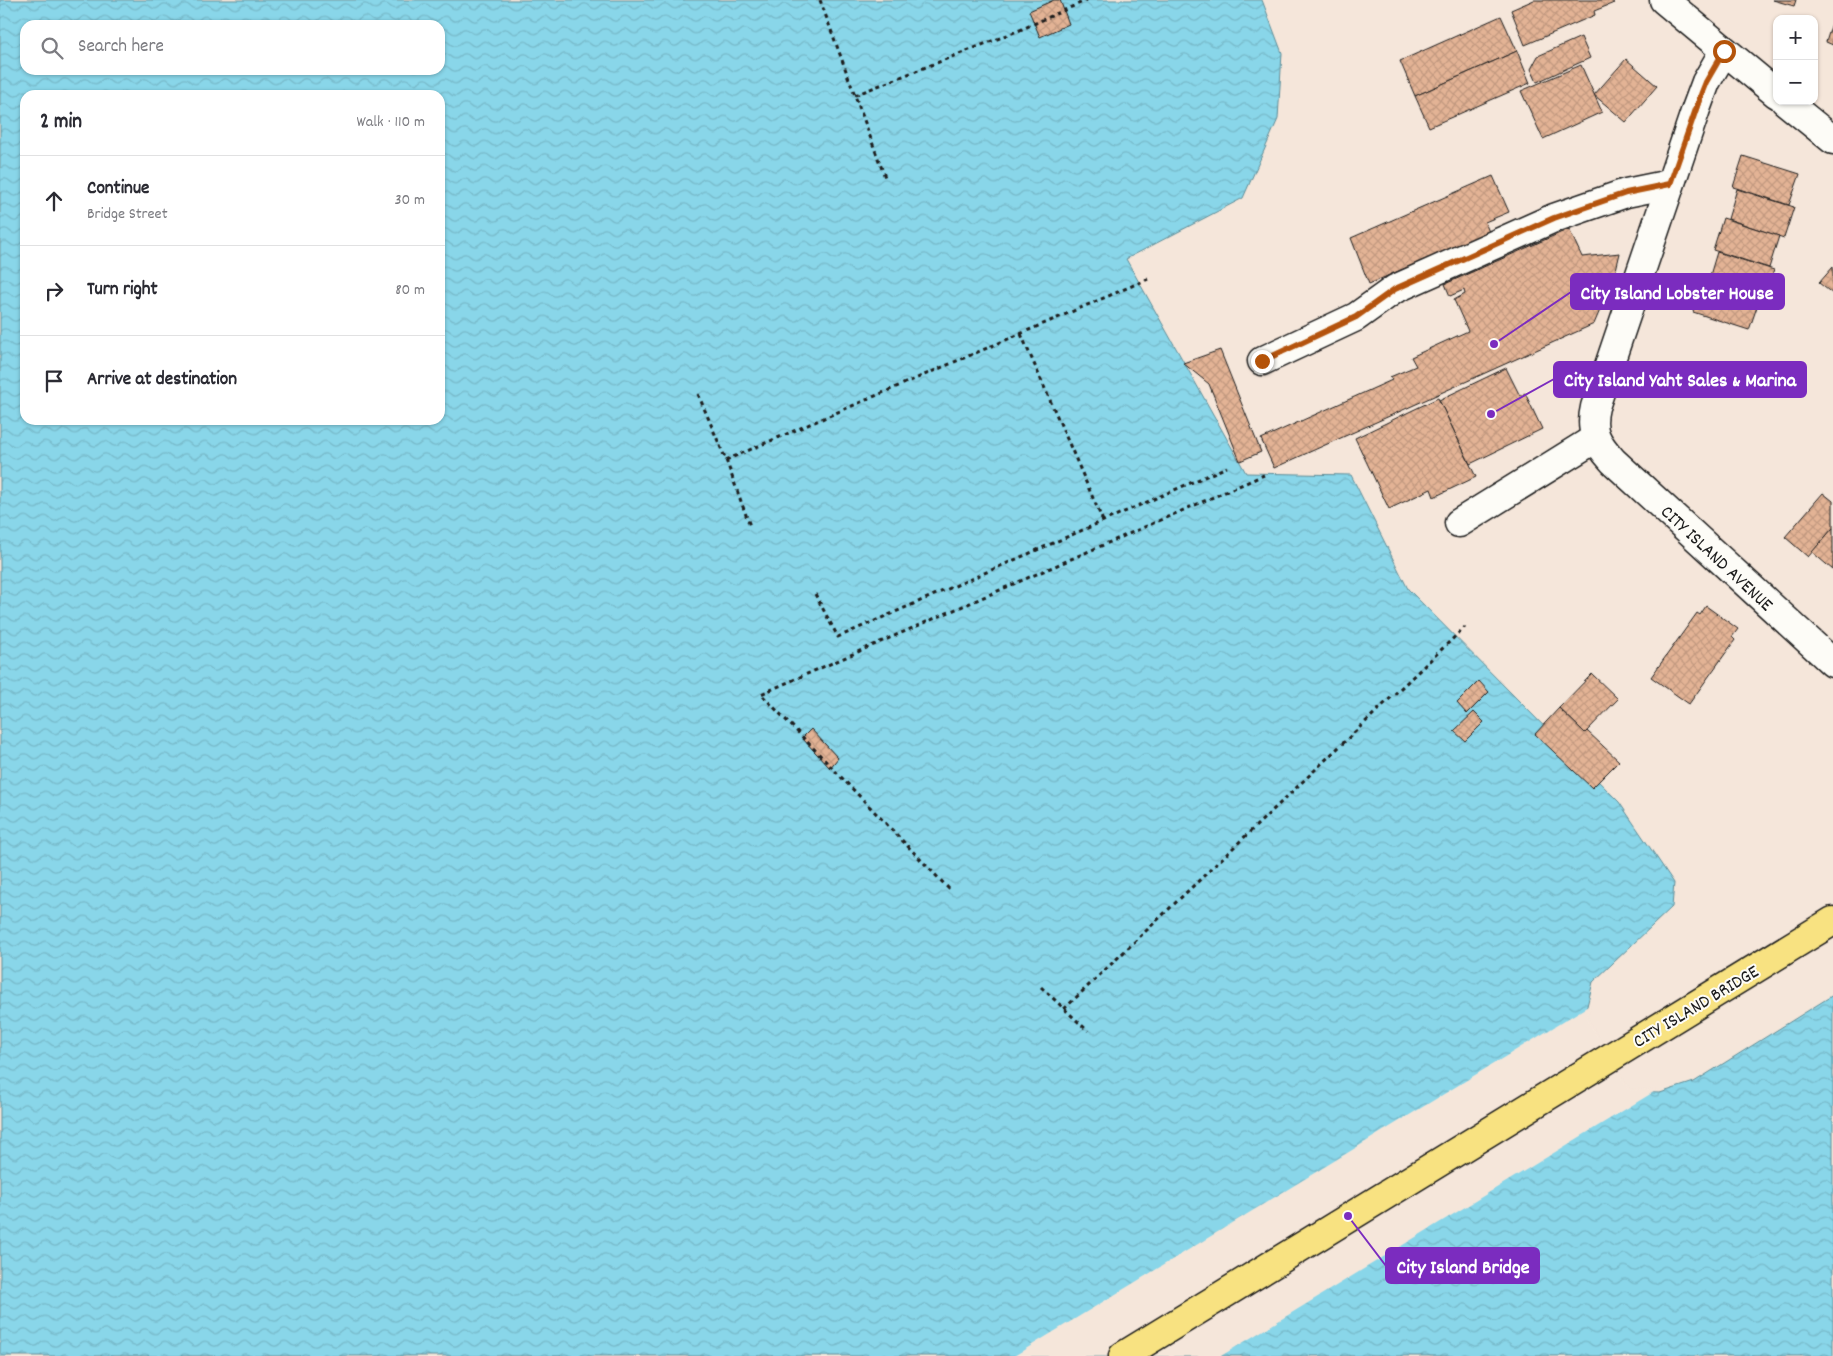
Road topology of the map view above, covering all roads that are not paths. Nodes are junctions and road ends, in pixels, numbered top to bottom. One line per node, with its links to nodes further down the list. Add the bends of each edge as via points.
1 (1664, 0): 2 (street)
2 (1724, 51): 3 (street); 6 (street, via 1706,82)
3 (1773, 91)
4 (1790, 105): 5 (street)
5 (1833, 140)
6 (1670, 184): 7 (street, via 1626,193 1554,218 1395,289 1356,317); 8 (street, via 1595,407 1592,426)
7 (1262, 361)
8 (1600, 444): 9 (street); 10 (street, CITY ISLAND AVENUE, via 1613,461)
9 (1459, 523)
10 (1833, 663)
11 (1833, 922): 12 (main road, CITY ISLAND BRIDGE)
12 (1123, 1356)

